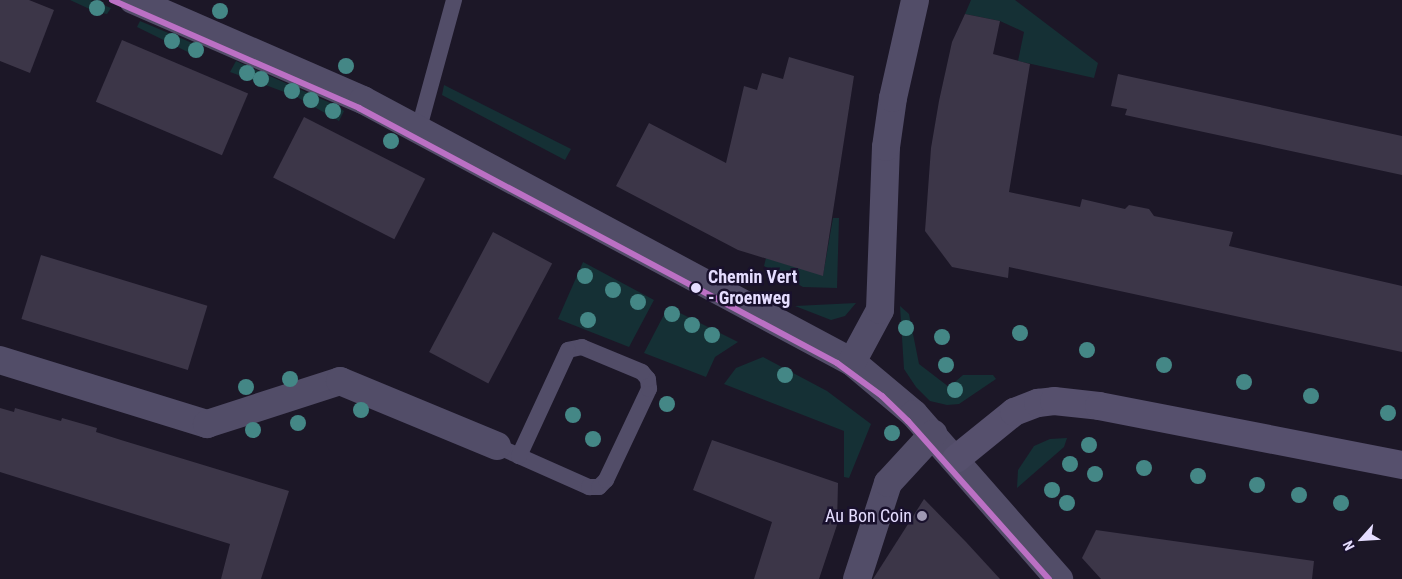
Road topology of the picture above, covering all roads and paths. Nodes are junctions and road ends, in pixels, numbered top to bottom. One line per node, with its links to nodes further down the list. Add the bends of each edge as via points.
1 (133, 0): 4 (street, via 314,78)
2 (454, 0): 4 (lane)
3 (915, 0): 6 (street, via 893,98 886,147 880,310)
4 (418, 128): 6 (street)
5 (0, 360): 8 (street, via 208,424 340,381)
6 (852, 362): 7 (street, via 887,389)
7 (933, 434): 9 (street); 11 (street, via 888,483)
8 (508, 451): 8 (lane, via 589,487 599,487 606,480 645,397 648,379 642,372 582,347 568,350)
9 (956, 459): 10 (street, via 1014,412 1038,403 1054,402 1099,406); 12 (street)
10 (1402, 465)
11 (857, 579)
12 (1059, 579)

